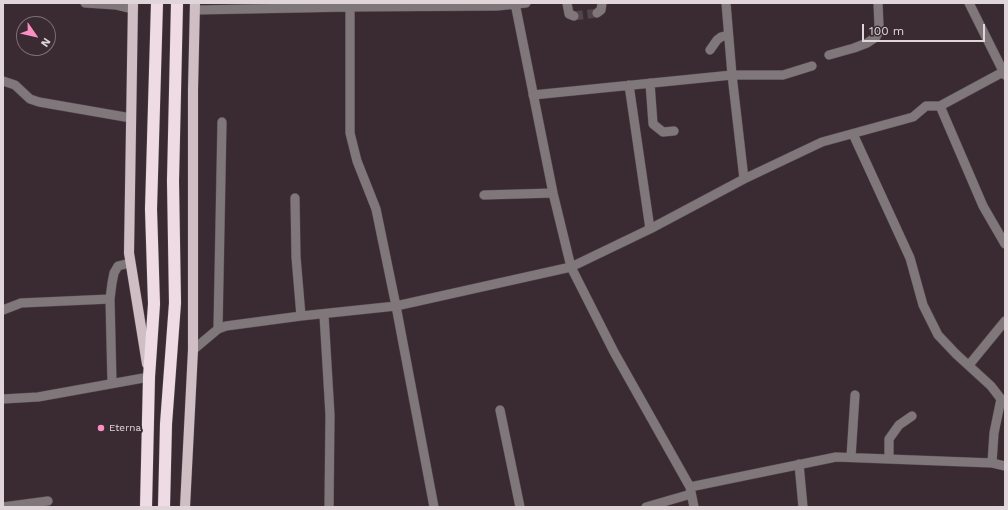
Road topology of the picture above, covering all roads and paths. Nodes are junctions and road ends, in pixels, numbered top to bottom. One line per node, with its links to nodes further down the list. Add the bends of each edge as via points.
1 (85, 3): 11 (street)
2 (157, 3): 49 (highway, via 151,209 154,304)
3 (177, 3): 64 (highway, via 173,181 175,303 166,424)
4 (526, 3): 10 (street)
5 (566, 3): 16 (street, via 569,14)
6 (602, 3): 15 (street, via 601,10)
7 (726, 3): 17 (street)
8 (878, 3): 19 (street, via 879,26 876,37 854,48)
9 (969, 3): 21 (street)
10 (515, 4): 14 (street); 26 (street)
11 (133, 6): 28 (main road)
12 (223, 6): 13 (street); 14 (street)
13 (195, 7): 47 (main road)
14 (350, 7): 41 (street, via 350,133 357,161 376,209)
15 (597, 13)
16 (574, 16)
17 (728, 35): 18 (street, via 717,40); 22 (street)
18 (710, 50)
19 (829, 55)
20 (812, 66): 22 (street, via 783,75)
21 (1004, 74): 27 (street)
22 (732, 75): 24 (street); 32 (street)
23 (3, 81): 28 (street, via 15,85 30,100)
24 (650, 83): 25 (street); 30 (street, via 653,124 662,132)
25 (629, 86): 26 (street); 36 (street)
26 (533, 95): 33 (street)
27 (940, 106): 31 (street, via 926,106 912,117); 37 (street, via 983,206)
28 (131, 118): 38 (main road)
29 (222, 122): 46 (street)
30 (674, 131)
31 (853, 134): 32 (street, via 822,142); 48 (street, via 910,258 923,305 938,335)
32 (744, 179): 36 (street)
33 (553, 193): 34 (street); 39 (street)
34 (484, 196)
35 (295, 198): 44 (street)
36 (650, 229): 39 (street)
37 (1005, 244)
38 (130, 263): 40 (street, via 118,266 114,273); 49 (main road)
39 (571, 267): 41 (street); 60 (street, via 614,352)
40 (110, 299): 42 (street, via 21,303); 50 (street)
41 (396, 306): 43 (street); 67 (street)
42 (3, 310)
43 (324, 315): 44 (street); 66 (street, via 330,415)
44 (301, 316): 46 (street)
45 (1005, 321): 48 (street)
46 (218, 329): 47 (street)
47 (193, 350): 65 (main road)
48 (969, 365): 57 (street, via 1001,399 994,433)
49 (149, 377): 50 (street); 63 (highway)
50 (112, 383): 52 (street, via 38,397)
51 (855, 395): 55 (street)
52 (3, 399)
53 (500, 410): 68 (street)
54 (912, 416): 56 (street, via 899,425 889,439)
55 (851, 457): 56 (street); 58 (street, via 836,457)
56 (889, 459): 57 (street)
57 (992, 463): 59 (street)
58 (799, 464): 60 (street); 71 (street)
59 (1005, 466)
60 (691, 490): 69 (street); 70 (street)
61 (48, 501): 62 (street)
62 (3, 507)
63 (146, 507)
64 (164, 507)
65 (185, 507)
66 (329, 507)
67 (434, 507)
68 (520, 507)
69 (646, 507)
70 (694, 507)
71 (803, 507)

